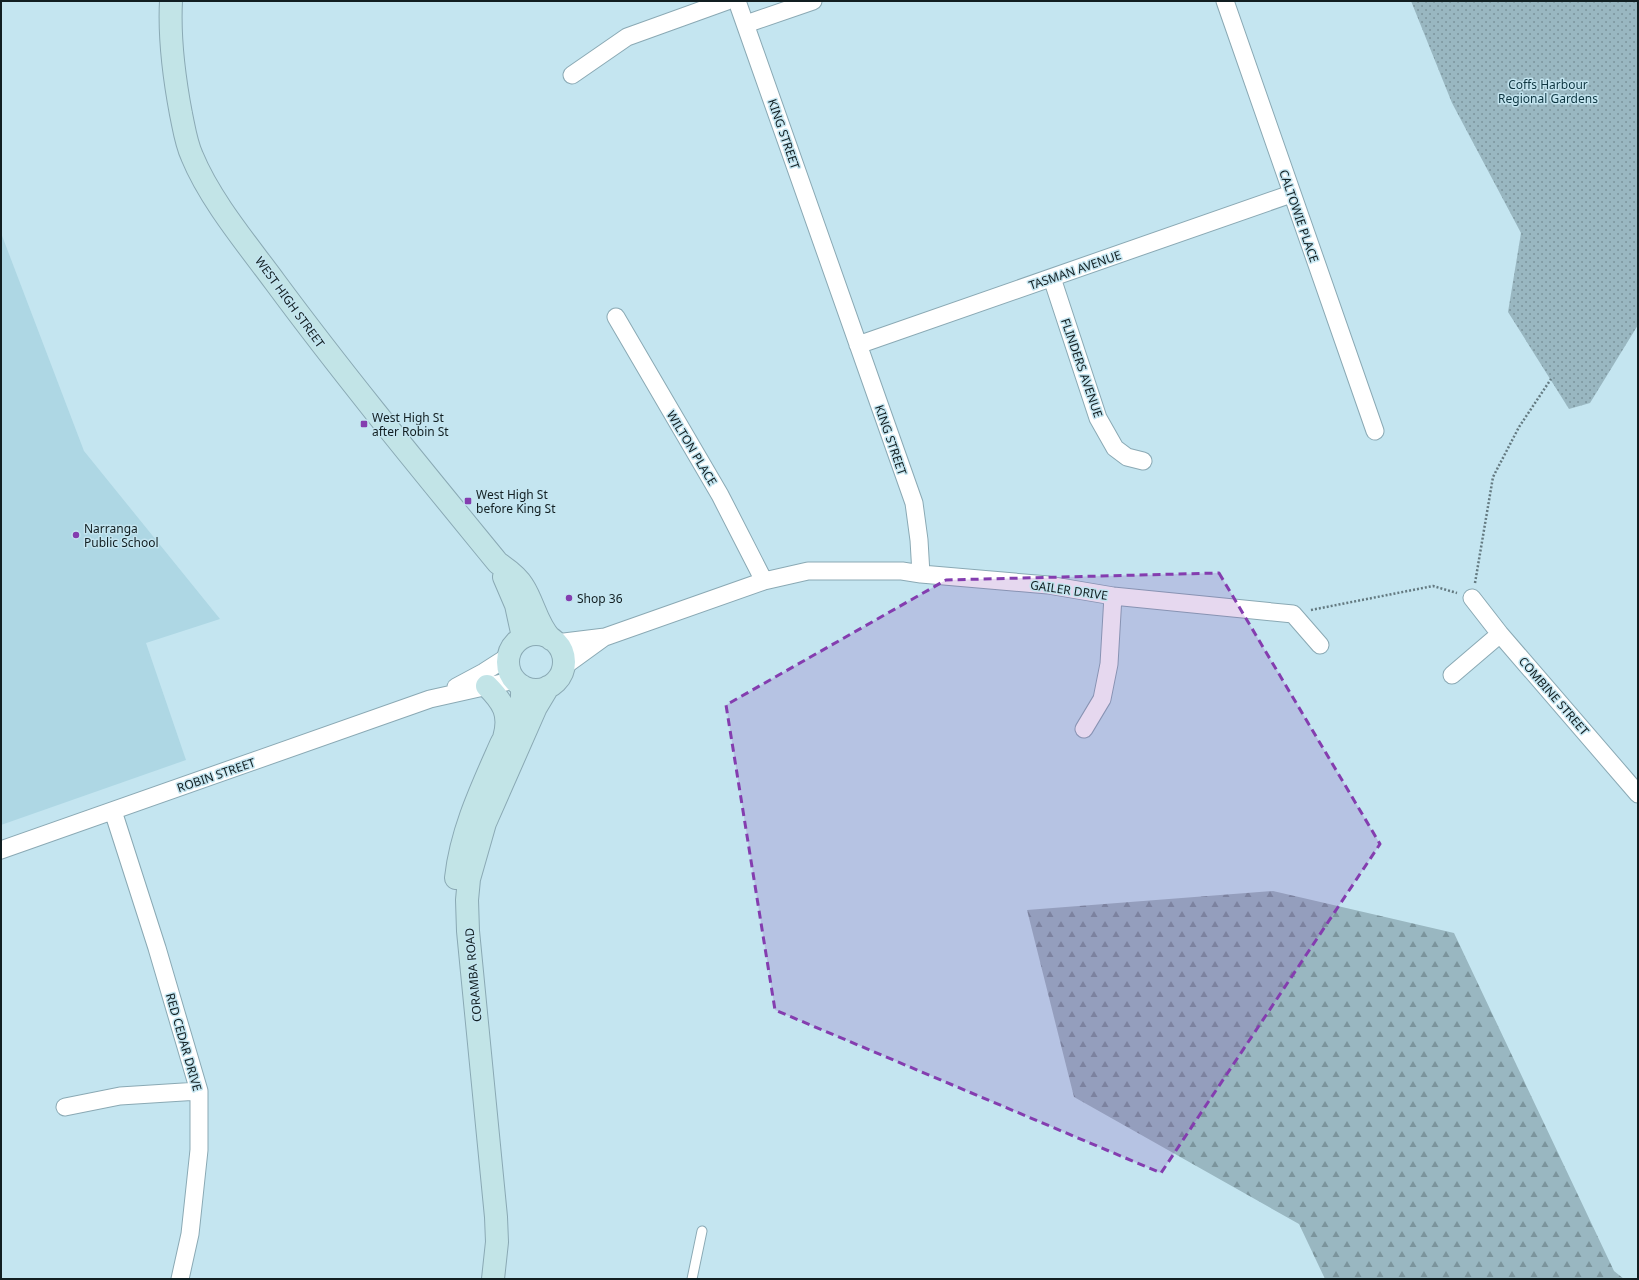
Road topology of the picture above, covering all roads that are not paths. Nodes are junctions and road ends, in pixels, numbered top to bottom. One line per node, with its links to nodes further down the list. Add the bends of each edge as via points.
1 (171, 1): 14 (main road, WEST HIGH STREET, via 171,46 178,99 191,154 201,174 222,209 334,361)
2 (727, 1): 7 (street, via 627,37)
3 (737, 1): 6 (street, KING STREET)
4 (813, 1): 6 (street)
5 (1225, 1): 8 (street, CALTOWIE PLACE)
6 (746, 24): 11 (street, KING STREET)
7 (572, 74)
8 (1291, 194): 9 (street, TASMAN AVENUE); 12 (street, CALTOWIE PLACE)
9 (1052, 278): 11 (street, TASMAN AVENUE); 13 (street, FLINDERS AVENUE, via 1098,418 1115,448 1127,457)
10 (616, 317): 16 (street, WILTON PLACE, via 720,495)
11 (858, 345): 15 (street, KING STREET, via 914,503)
12 (1375, 431)
13 (1143, 461)
14 (498, 563): 20 (main road, WEST HIGH STREET, via 516,605); 22 (main road, WEST HIGH STREET, via 523,585 544,632)
15 (921, 574): 16 (street, via 902,570 808,571); 17 (street, GAILER DRIVE, via 1048,585)
16 (764, 581): 21 (street)
17 (1113, 596): 23 (street, GAILER DRIVE, via 1293,614); 31 (street, via 1109,664 1102,699)
18 (1472, 598): 19 (street, COMBINE STREET)
19 (1500, 634): 26 (street); 33 (street, COMBINE STREET)
20 (523, 637): 22 (main road, via 538,634); 24 (main road, via 512,648)
21 (605, 637): 22 (street); 25 (street)
22 (554, 641): 25 (main road, via 564,658)
23 (1320, 645)
24 (509, 656): 27 (main road, via 510,673); 30 (street, ROBIN STREET, via 484,672)
25 (563, 667): 29 (main road, via 561,675)
26 (1452, 675)
27 (518, 683): 28 (street, ROBIN STREET); 29 (main road, via 530,689); 32 (main road, CORAMBA ROAD, via 521,712)
28 (487, 686): 30 (street, ROBIN STREET); 32 (main road, via 498,697 506,715 507,728)
29 (548, 687): 41 (main road, CORAMBA ROAD, via 536,707 484,823 469,879 467,900 468,938 498,1242)
30 (430, 699): 34 (street, ROBIN STREET)
31 (1084, 729)
32 (504, 738): 40 (main road, CORAMBA ROAD, via 462,843 454,904 483,1230 483,1252)
33 (1638, 794)
34 (113, 811): 35 (street, ROBIN STREET); 36 (street, RED CEDAR DRIVE)
35 (1, 850)
36 (199, 1091): 37 (street, via 120,1096); 39 (street, RED CEDAR DRIVE, via 200,1150 190,1234)
37 (65, 1107)
38 (702, 1231): 42 (lane)
39 (180, 1279)
40 (478, 1279)
41 (493, 1279)
42 (692, 1279)

